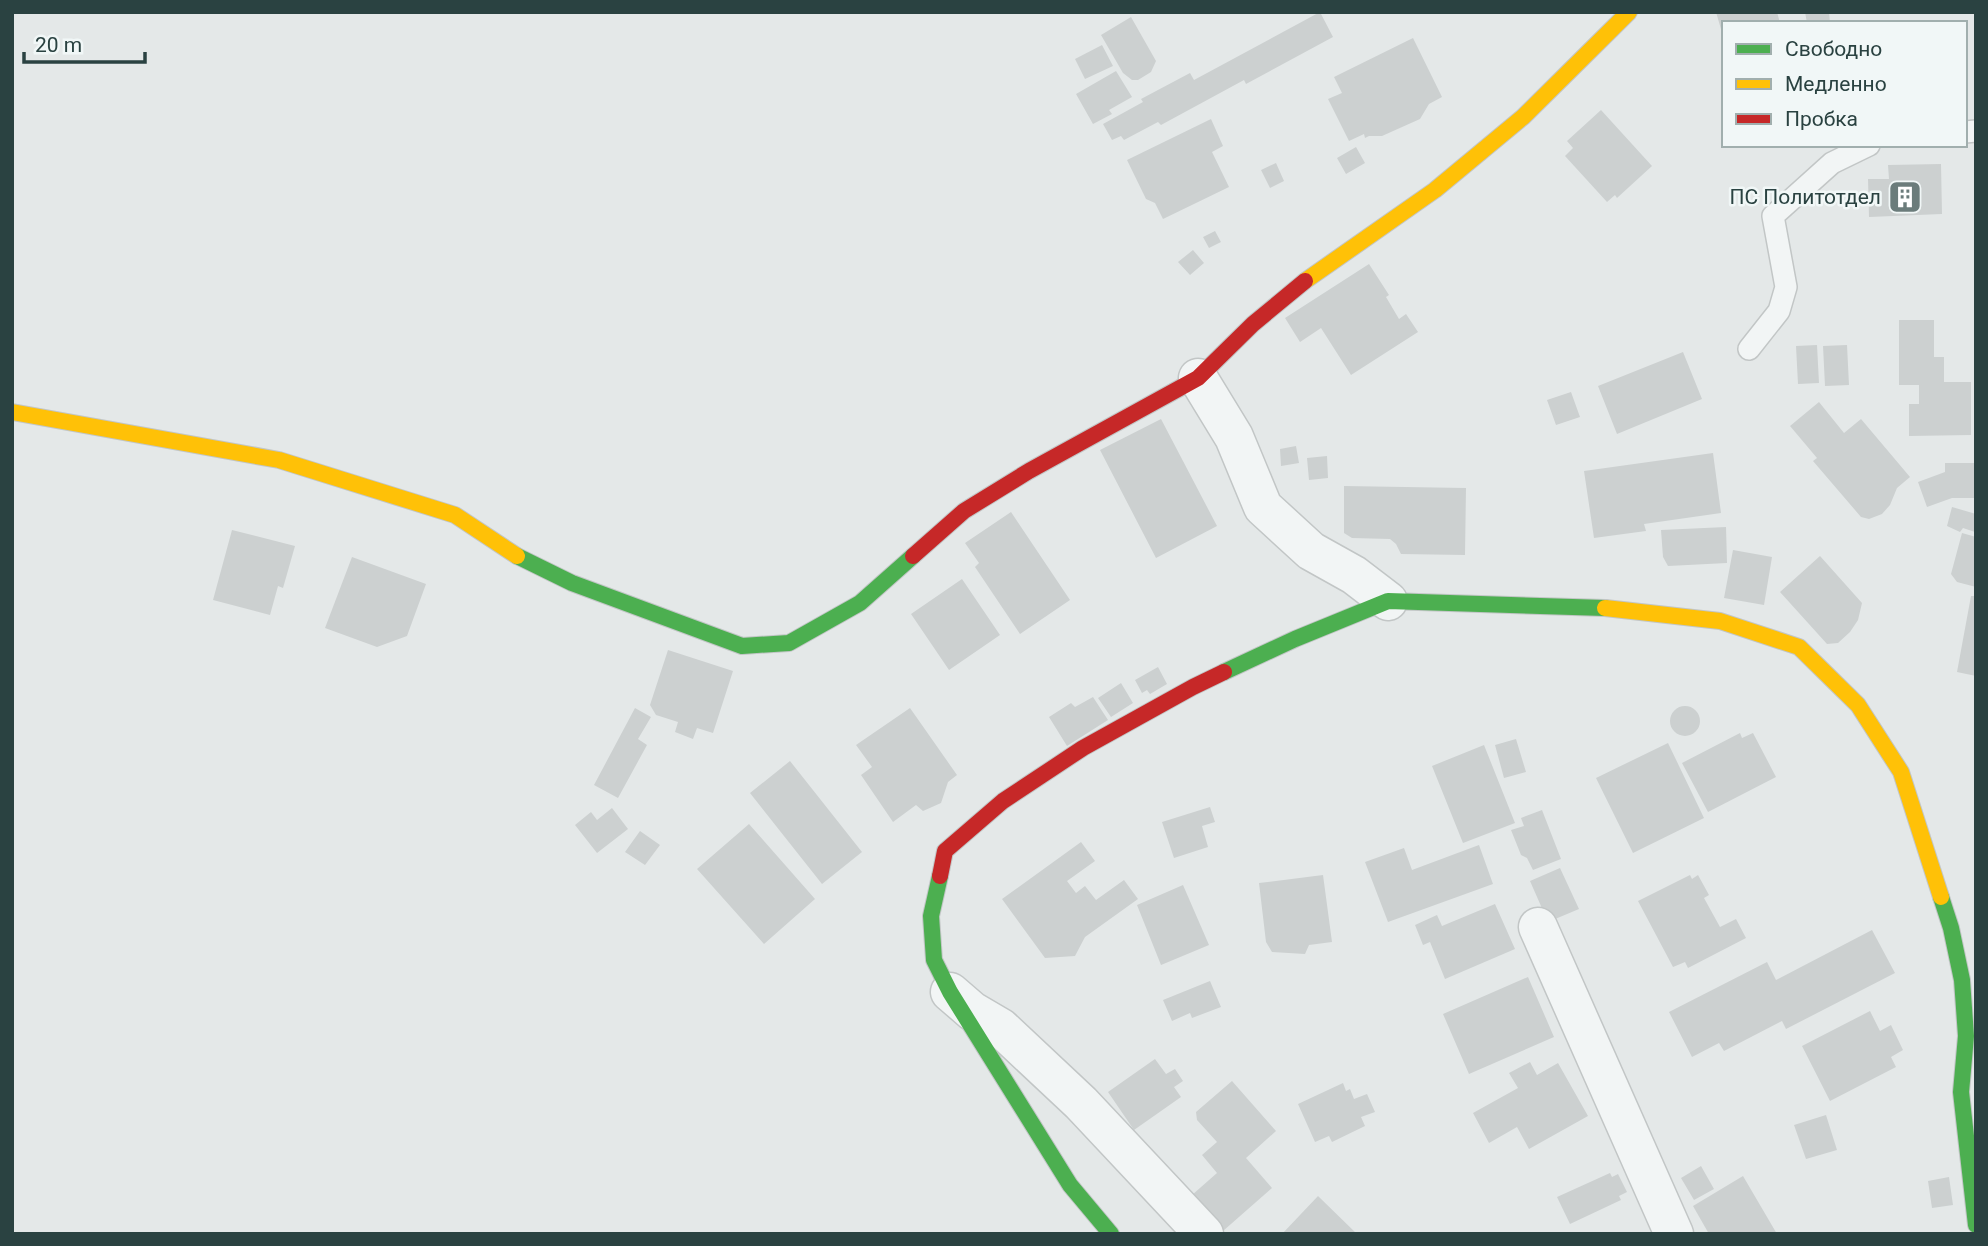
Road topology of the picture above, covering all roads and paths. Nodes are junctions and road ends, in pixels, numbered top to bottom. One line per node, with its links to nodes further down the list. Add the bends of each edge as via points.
1 (1629, 12): 4 (street, via 1523,117 1435,190 1300,285)
2 (1865, 147): 3 (lane, via 1832,163 1773,216 1786,287 1779,311)
3 (1749, 349)
4 (1198, 378): 5 (street, via 964,511 860,603 789,643 742,646 572,583 506,550 456,514 279,460); 6 (street, via 1234,437 1263,507 1311,551)
5 (12, 412)
6 (1388, 601): 8 (street, via 1193,687 1083,748 1003,801 945,851 930,916 934,960); 9 (street, via 1590,606 1720,621 1799,647 1858,705 1901,772 1951,928 1962,980 1966,1036 1961,1092)
7 (1538, 927): 12 (street)
8 (950, 992): 10 (street, via 1070,1185); 11 (street, via 1001,1028 1081,1103)
9 (1976, 1225)
10 (1111, 1234)
11 (1204, 1234)
12 (1674, 1234)

